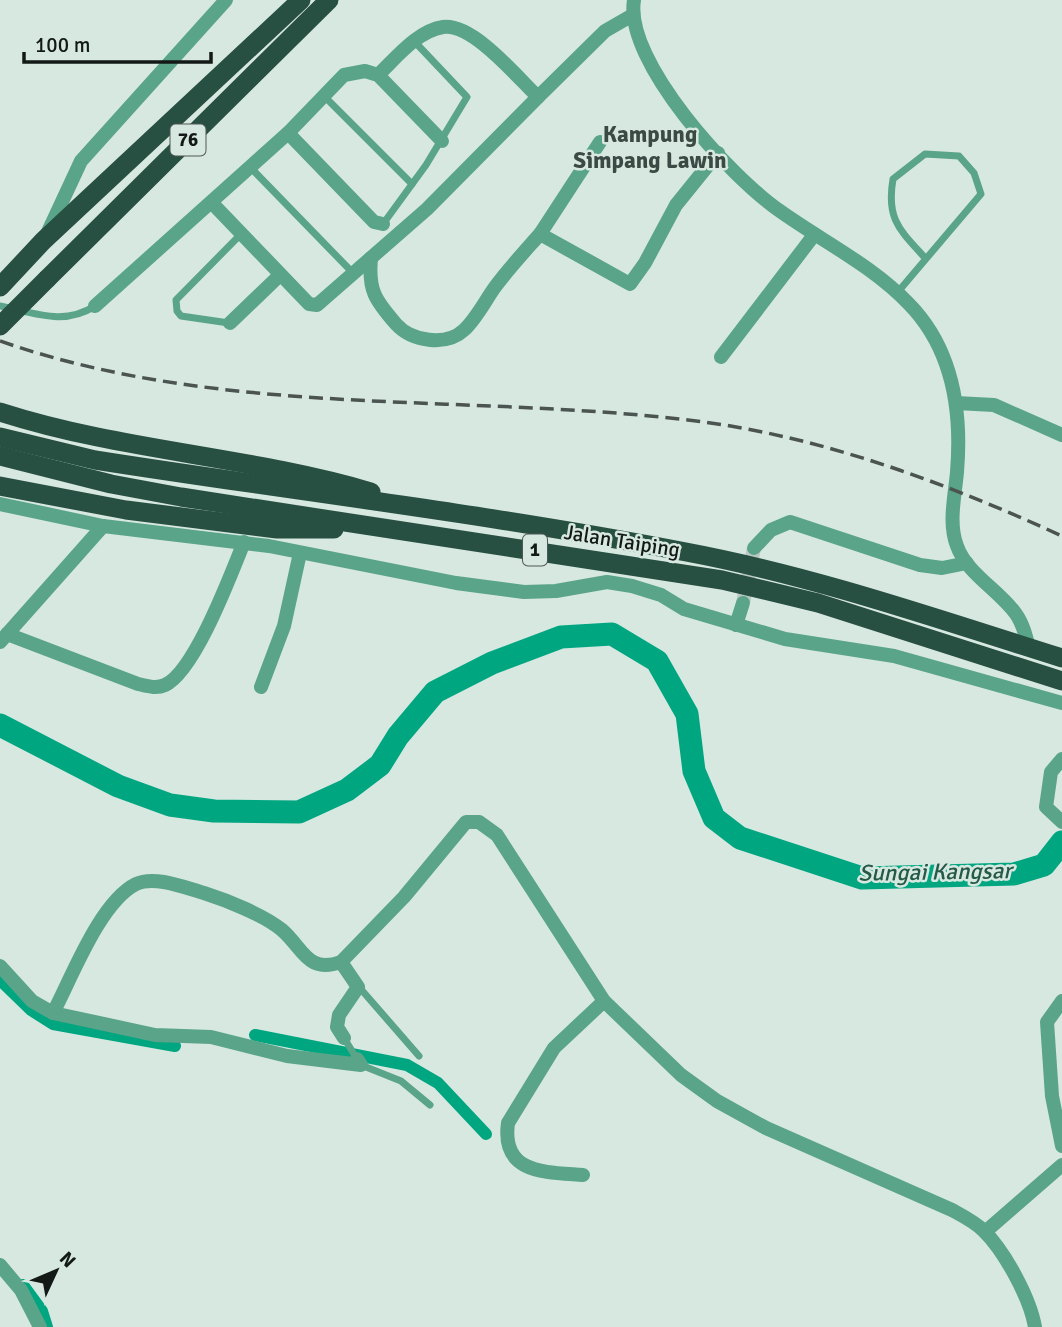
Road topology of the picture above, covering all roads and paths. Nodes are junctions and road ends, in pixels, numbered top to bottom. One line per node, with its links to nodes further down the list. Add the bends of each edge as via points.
1 (226, 0): 21 (street, via 81,161)
2 (300, 0): 21 (highway, 76)
3 (329, 0): 31 (highway, 76, bridge)
4 (634, 0): 5 (street)
5 (631, 16): 9 (street, via 596,38); 13 (street, via 650,66)
6 (414, 41): 7 (street); 9 (street, via 443,27 461,29 484,44); 11 (lane, via 467,97)
7 (378, 75): 8 (street, via 354,71); 11 (street)
8 (324, 95): 10 (street); 15 (lane)
9 (538, 97): 22 (street)
10 (288, 133): 14 (street); 17 (street, via 374,222)
11 (442, 141): 15 (lane)
12 (600, 142): 19 (street)
13 (718, 153): 19 (street, via 676,205 630,284); 20 (street, via 743,181)
14 (250, 167): 16 (street); 24 (lane)
15 (412, 184): 17 (lane)
16 (212, 203): 18 (street); 29 (street)
17 (383, 223)
18 (241, 233): 25 (street); 30 (lane, via 176,300 181,316)
19 (540, 234): 22 (street, via 462,332 432,340 405,334 377,301 369,282)
20 (814, 234): 27 (street); 32 (street)
21 (43, 242): 26 (highway, 76)
22 (371, 258): 24 (street)
23 (926, 259): 23 (lane, via 981,194 974,173 959,156 925,154 893,179 889,202 899,229); 27 (lane)
24 (353, 273): 25 (street, via 312,306)
25 (281, 275): 30 (street)
26 (0, 287)
27 (897, 293): 33 (street, via 926,326 943,355)
28 (0, 306): 29 (lane, via 78,317)
29 (95, 306)
30 (230, 323)
31 (0, 326)
32 (721, 357)
33 (956, 403): 35 (street, via 994,405); 46 (street, via 960,438 952,522 957,546)
34 (0, 412): 40 (highway, via 142,448 343,484)
35 (1062, 435)
36 (0, 437): 40 (highway, Jalan Taiping / 1, via 95,460)
37 (0, 456): 42 (highway, Jalan Taiping / 1, via 111,484)
38 (0, 486): 42 (highway, via 126,510 277,529)
39 (0, 504): 41 (street)
40 (414, 509): 50 (highway, Jalan Taiping / 1, via 687,552 805,580)
41 (103, 526): 43 (street); 49 (street)
42 (374, 526): 52 (highway, Jalan Taiping / 1, via 722,580 818,603)
43 (244, 542): 45 (street); 49 (street, via 203,635 165,685 138,684)
44 (754, 548): 46 (street, via 771,530 790,522 920,565 942,568)
45 (300, 553): 48 (street, via 524,592 607,582 661,595 684,610); 53 (street, via 284,626)
46 (967, 563): 50 (street, via 1015,612)
47 (743, 603): 48 (street)
48 (736, 625): 54 (street, via 785,639 894,656)
49 (3, 638)
50 (1030, 648): 51 (highway, Jalan Taiping / 1)
51 (1062, 658)
52 (1062, 681)
53 (261, 687)
54 (1062, 703)
55 (1062, 759): 56 (street, via 1051,772 1046,797 1046,807)
56 (1057, 819)
57 (341, 962): 59 (street); 60 (street, via 404,897 466,822 479,822 497,835); 62 (street, via 327,967 310,961 281,929 223,900 160,882 137,883 111,905)
58 (0, 966): 62 (street, via 32,1001)
59 (358, 987): 63 (street, via 339,1015 337,1027); 64 (lane)
60 (604, 1001): 69 (street, via 554,1048 508,1123 506,1141 522,1165 541,1172); 70 (street, via 681,1075 718,1101 766,1128 952,1210)
61 (1062, 1001): 67 (street, via 1047,1022 1052,1096)
62 (52, 1013): 65 (street, via 155,1035 211,1037 287,1056)
63 (344, 1038): 65 (lane)
64 (419, 1056)
65 (359, 1062): 66 (lane, via 401,1081)
66 (430, 1105)
67 (1062, 1146)
68 (1062, 1165): 70 (street)
69 (583, 1175)
70 (985, 1232): 73 (street, via 1018,1282)
71 (0, 1265): 72 (street, via 21,1290)
72 (40, 1327)
73 (1035, 1327)

